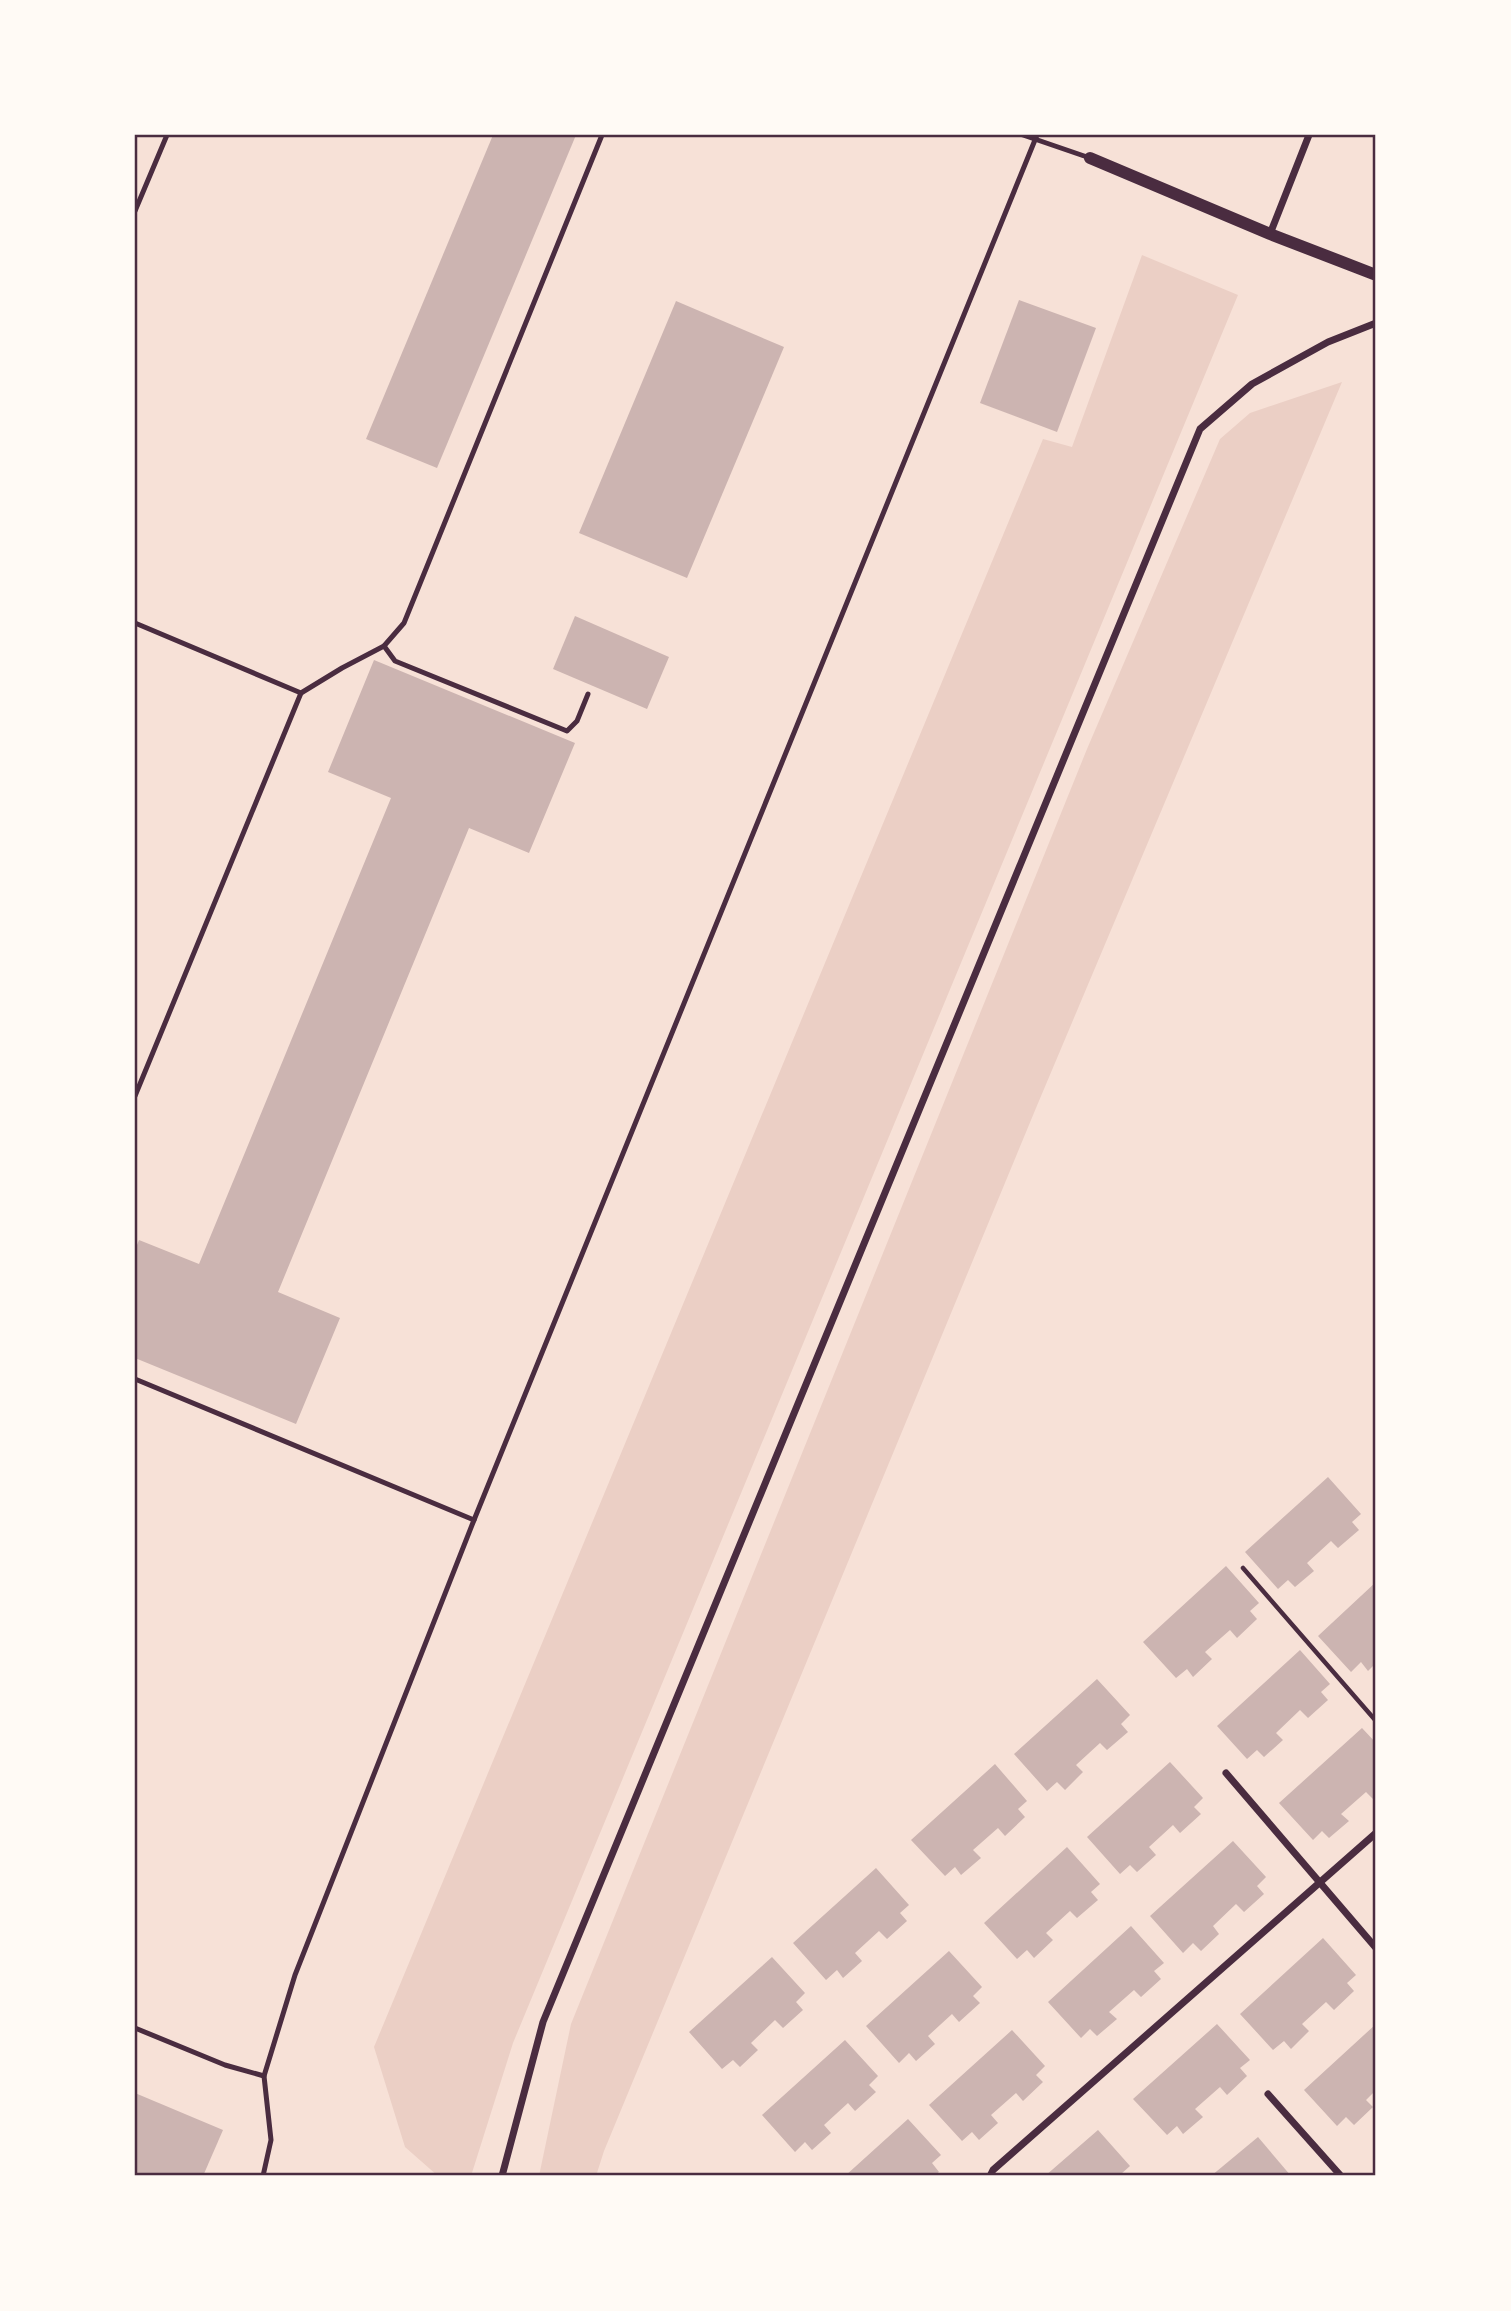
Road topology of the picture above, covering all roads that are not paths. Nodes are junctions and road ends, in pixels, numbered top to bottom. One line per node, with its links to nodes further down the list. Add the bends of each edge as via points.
1 (167, 135): 7 (lane)
2 (603, 135): 12 (lane, via 404,623)
3 (1023, 135): 5 (lane)
4 (1309, 135): 8 (street)
5 (1036, 137): 6 (lane); 17 (lane)
6 (1090, 158): 8 (street)
7 (135, 211)
8 (1270, 234): 9 (street)
9 (1376, 275)
10 (1376, 323): 26 (street, via 1328,342 1252,384 1200,429 548,2009)
11 (135, 623): 13 (lane)
12 (384, 646): 13 (lane); 14 (lane, via 395,662 567,731 577,721)
13 (302, 693): 15 (lane)
14 (588, 694)
15 (135, 1096)
16 (135, 1379): 17 (lane)
17 (474, 1520): 23 (lane, via 295,1975)
18 (1226, 1773): 20 (street)
19 (1376, 1833): 20 (street)
20 (1321, 1883): 21 (street); 27 (street)
21 (1376, 1948)
22 (135, 2028): 23 (lane)
23 (264, 2076): 25 (lane, via 271,2140)
24 (1268, 2094): 28 (street)
25 (263, 2176)
26 (502, 2176)
27 (990, 2176)
28 (1341, 2176)

